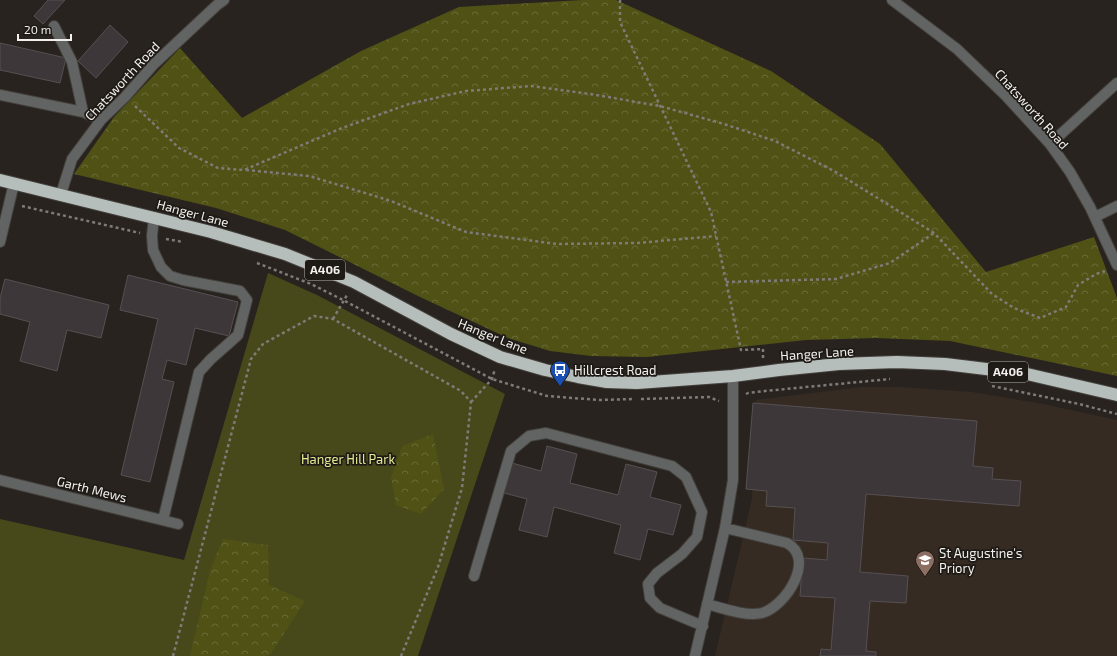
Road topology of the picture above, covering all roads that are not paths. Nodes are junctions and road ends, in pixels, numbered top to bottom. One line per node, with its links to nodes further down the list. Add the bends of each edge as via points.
1 (224, 0): 7 (street, Chatsworth Road, via 154,64)
2 (892, 0): 8 (street, Chatsworth Road, via 957,49 1006,96)
3 (54, 26): 6 (street, via 72,62)
4 (1117, 83): 8 (street)
5 (0, 95): 6 (street)
6 (83, 112): 7 (street)
7 (101, 120): 11 (street, Chatsworth Road, via 72,159)
8 (1050, 144): 14 (street, Chatsworth Road, via 1070,172)
9 (0, 180): 10 (highway, Hanger Lane / A406)
10 (14, 183): 11 (highway, Hanger Lane / A406); 15 (street)
11 (61, 194): 13 (highway, Hanger Lane / A406)
12 (1117, 206): 14 (street)
13 (154, 217): 17 (highway, Hanger Lane / A406, via 285,254 354,282 500,357 545,370 607,382 637,383); 20 (street, via 153,250 161,266 170,276 240,291 247,300 238,335 199,372)
14 (1094, 217): 16 (street, Chatsworth Road)
15 (0, 242)
16 (1113, 267)
17 (733, 376): 18 (highway, Hanger Lane / A406, via 839,364 945,364 1027,374); 22 (street, via 733,480)
18 (1117, 395)
19 (0, 480): 20 (street, Garth Mews)
20 (163, 520): 21 (street, Garth Mews)
21 (178, 524)
22 (725, 528): 24 (street); 24 (street, via 787,542 794,546 798,570 788,592 763,613 748,614)
23 (474, 576): 25 (street, via 511,451 528,436 546,433 672,466 686,477 702,512 697,537 648,584 650,598 660,608)
24 (707, 604): 25 (street)
25 (703, 626): 26 (street)
26 (695, 656)

